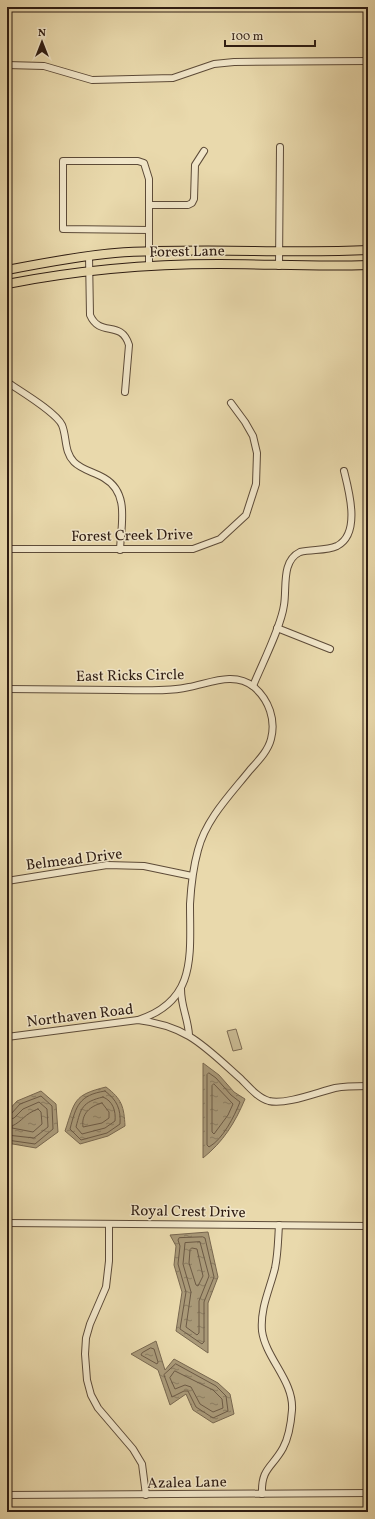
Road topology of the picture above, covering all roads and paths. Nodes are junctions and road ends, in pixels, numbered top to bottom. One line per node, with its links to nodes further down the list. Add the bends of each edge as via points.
1 (368, 61): 2 (street, via 234,62 214,64 173,78 92,80 44,66)
2 (7, 65)
3 (280, 147): 9 (street)
4 (204, 151): 5 (street, via 195,165 192,203)
5 (149, 205): 6 (street); 6 (street, via 149,175 144,163 63,161 62,229)
6 (149, 230): 8 (street)
7 (368, 250): 9 (main road, Forest Lane)
8 (149, 252): 9 (main road, Forest Lane); 10 (main road, Forest Lane); 12 (street)
9 (279, 252): 13 (street)
10 (89, 256): 14 (main road, Forest Lane); 15 (street)
11 (368, 265): 13 (main road, Forest Lane)
12 (149, 266): 13 (main road, Forest Lane); 15 (main road, Forest Lane)
13 (279, 266)
14 (7, 270)
15 (90, 270): 16 (main road, Forest Lane); 18 (street, via 90,315 93,322 98,326 120,331 127,338 129,345)
16 (7, 284)
17 (7, 382): 22 (street, via 55,416 61,425 67,449 74,462 104,478 120,494 123,504)
18 (125, 392)
19 (230, 403): 22 (street, Forest Creek Drive, via 253,436 257,453 256,484 246,515 220,539 193,549)
20 (344, 471): 23 (street, via 351,500 351,524 348,533 338,545 300,552 290,560 284,610)
21 (7, 549): 22 (street, Forest Creek Drive)
22 (120, 550)
23 (277, 628): 24 (street); 25 (street)
24 (330, 649)
25 (253, 686): 26 (street, East Ricks Circle, via 237,679 229,679 180,689); 27 (street, East Ricks Circle, via 267,703 271,713 273,728 268,749 219,808 198,848)
26 (7, 689)
27 (192, 876): 28 (street, Belmead Drive, via 144,866 107,865); 29 (street, East Ricks Circle, via 191,948)
28 (7, 881)
29 (181, 989): 30 (street, East Ricks Circle, via 161,1010); 31 (street, East Ricks Circle)
30 (138, 1020): 31 (street, Northaven Road, via 159,1024); 32 (street, Northaven Road)
31 (189, 1035): 33 (street, Northaven Road, via 255,1092 271,1101 337,1088)
32 (7, 1037)
33 (368, 1086)
34 (7, 1223): 35 (street, Royal Crest Drive)
35 (109, 1224): 36 (street, Royal Crest Drive); 41 (street, via 106,1287 86,1338 87,1380 98,1408 140,1460)
36 (279, 1225): 37 (street, Royal Crest Drive); 38 (street, via 277,1256 264,1307 262,1329 267,1350 287,1385 292,1407 288,1436 282,1450 262,1478)
37 (368, 1226)
38 (262, 1494): 39 (street, Azalea Lane); 41 (street, Azalea Lane)
39 (368, 1494)
40 (7, 1495): 41 (street, Azalea Lane)
41 (146, 1495)

